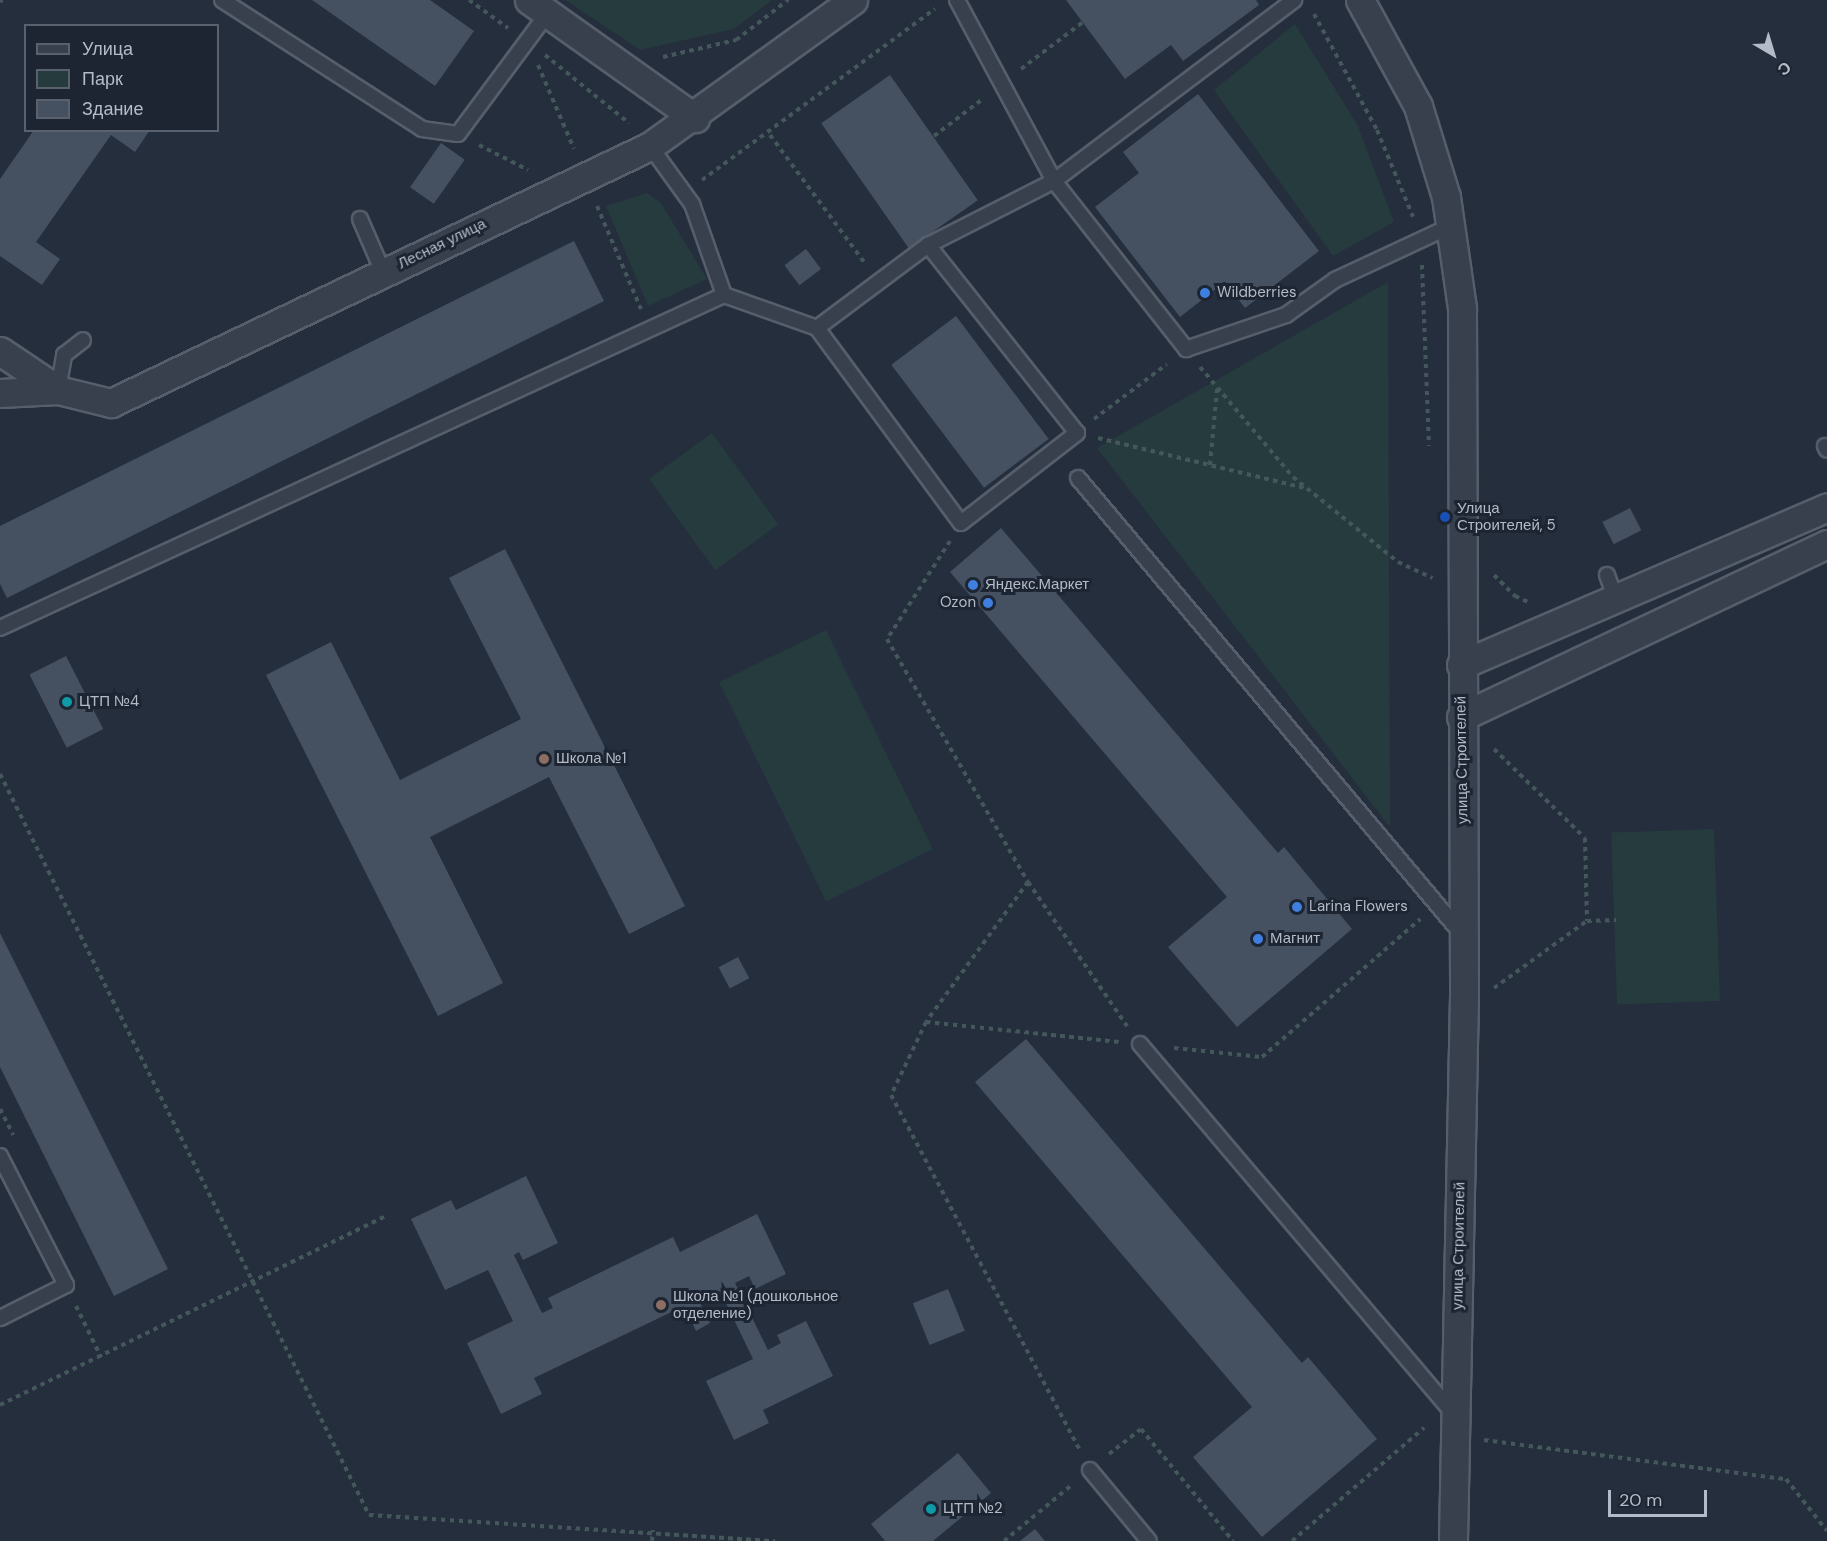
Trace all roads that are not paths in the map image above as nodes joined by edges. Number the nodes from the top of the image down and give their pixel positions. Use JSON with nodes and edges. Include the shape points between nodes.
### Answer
{"nodes":[{"id":1,"x":222,"y":0,"type":"edge"},
{"id":2,"x":854,"y":0,"type":"edge"},
{"id":3,"x":957,"y":0,"type":"edge"},
{"id":4,"x":1294,"y":0,"type":"edge"},
{"id":5,"x":1360,"y":0,"type":"edge"},
{"id":6,"x":538,"y":7,"type":"edge"},
{"id":7,"x":695,"y":118,"type":"junction"},
{"id":8,"x":650,"y":146,"type":"junction"},
{"id":9,"x":1054,"y":180,"type":"junction"},
{"id":10,"x":360,"y":219,"type":"dead end"},
{"id":11,"x":1451,"y":226,"type":"junction"},
{"id":12,"x":928,"y":245,"type":"junction"},
{"id":13,"x":383,"y":272,"type":"junction"},
{"id":14,"x":724,"y":295,"type":"junction"},
{"id":15,"x":817,"y":328,"type":"junction"},
{"id":16,"x":83,"y":340,"type":"dead end"},
{"id":17,"x":0,"y":351,"type":"edge"},
{"id":18,"x":58,"y":390,"type":"junction"},
{"id":19,"x":0,"y":393,"type":"edge"},
{"id":20,"x":1078,"y":478,"type":"dead end"},
{"id":21,"x":1827,"y":507,"type":"edge"},
{"id":22,"x":1827,"y":544,"type":"edge"},
{"id":23,"x":0,"y":628,"type":"edge"},
{"id":24,"x":1461,"y":665,"type":"junction"},
{"id":25,"x":1461,"y":717,"type":"junction"},
{"id":26,"x":1464,"y":937,"type":"junction"},
{"id":27,"x":1140,"y":1044,"type":"road end"},
{"id":28,"x":0,"y":1155,"type":"edge"},
{"id":29,"x":0,"y":1318,"type":"edge"},
{"id":30,"x":1444,"y":1419,"type":"junction"},
{"id":31,"x":1090,"y":1470,"type":"road end"},
{"id":32,"x":1149,"y":1541,"type":"edge"},
{"id":33,"x":1453,"y":1541,"type":"edge"}],
"edges":[{"from":1,"to":6,"type":"lane","via":[[422,129],[458,134],[528,42]]},
{"from":2,"to":7,"type":"street","name":"Лесная улица"},
{"from":3,"to":9,"type":"lane"},
{"from":4,"to":9,"type":"lane"},
{"from":5,"to":11,"type":"street","name":"улица Строителей","via":[[1418,106]]},
{"from":6,"to":7,"type":"street"},
{"from":7,"to":8,"type":"street","name":"Лесная улица"},
{"from":8,"to":13,"type":"street","name":"Лесная улица"},
{"from":8,"to":14,"type":"lane","via":[[684,192]]},
{"from":9,"to":11,"type":"lane","via":[[1186,349],[1286,315],[1335,280]]},
{"from":9,"to":12,"type":"lane"},
{"from":10,"to":13,"type":"lane"},
{"from":11,"to":24,"type":"street","name":"улица Строителей","via":[[1462,308]]},
{"from":12,"to":15,"type":"lane"},
{"from":12,"to":15,"type":"lane","via":[[1077,432],[961,523]]},
{"from":13,"to":18,"type":"street","name":"Лесная улица","via":[[111,403]]},
{"from":14,"to":15,"type":"lane"},
{"from":14,"to":23,"type":"lane"},
{"from":16,"to":18,"type":"lane","via":[[64,355]]},
{"from":17,"to":18,"type":"street"},
{"from":18,"to":19,"type":"street","name":"Лесная улица"},
{"from":20,"to":26,"type":"lane"},
{"from":21,"to":24,"type":"street","via":[[1611,587]]},
{"from":22,"to":25,"type":"street"},
{"from":24,"to":25,"type":"street","name":"улица Строителей"},
{"from":25,"to":26,"type":"street","name":"улица Строителей"},
{"from":26,"to":30,"type":"street","name":"улица Строителей"},
{"from":27,"to":30,"type":"lane"},
{"from":28,"to":29,"type":"lane","via":[[66,1285]]},
{"from":30,"to":33,"type":"street","name":"улица Строителей"},
{"from":31,"to":32,"type":"lane"}]}
